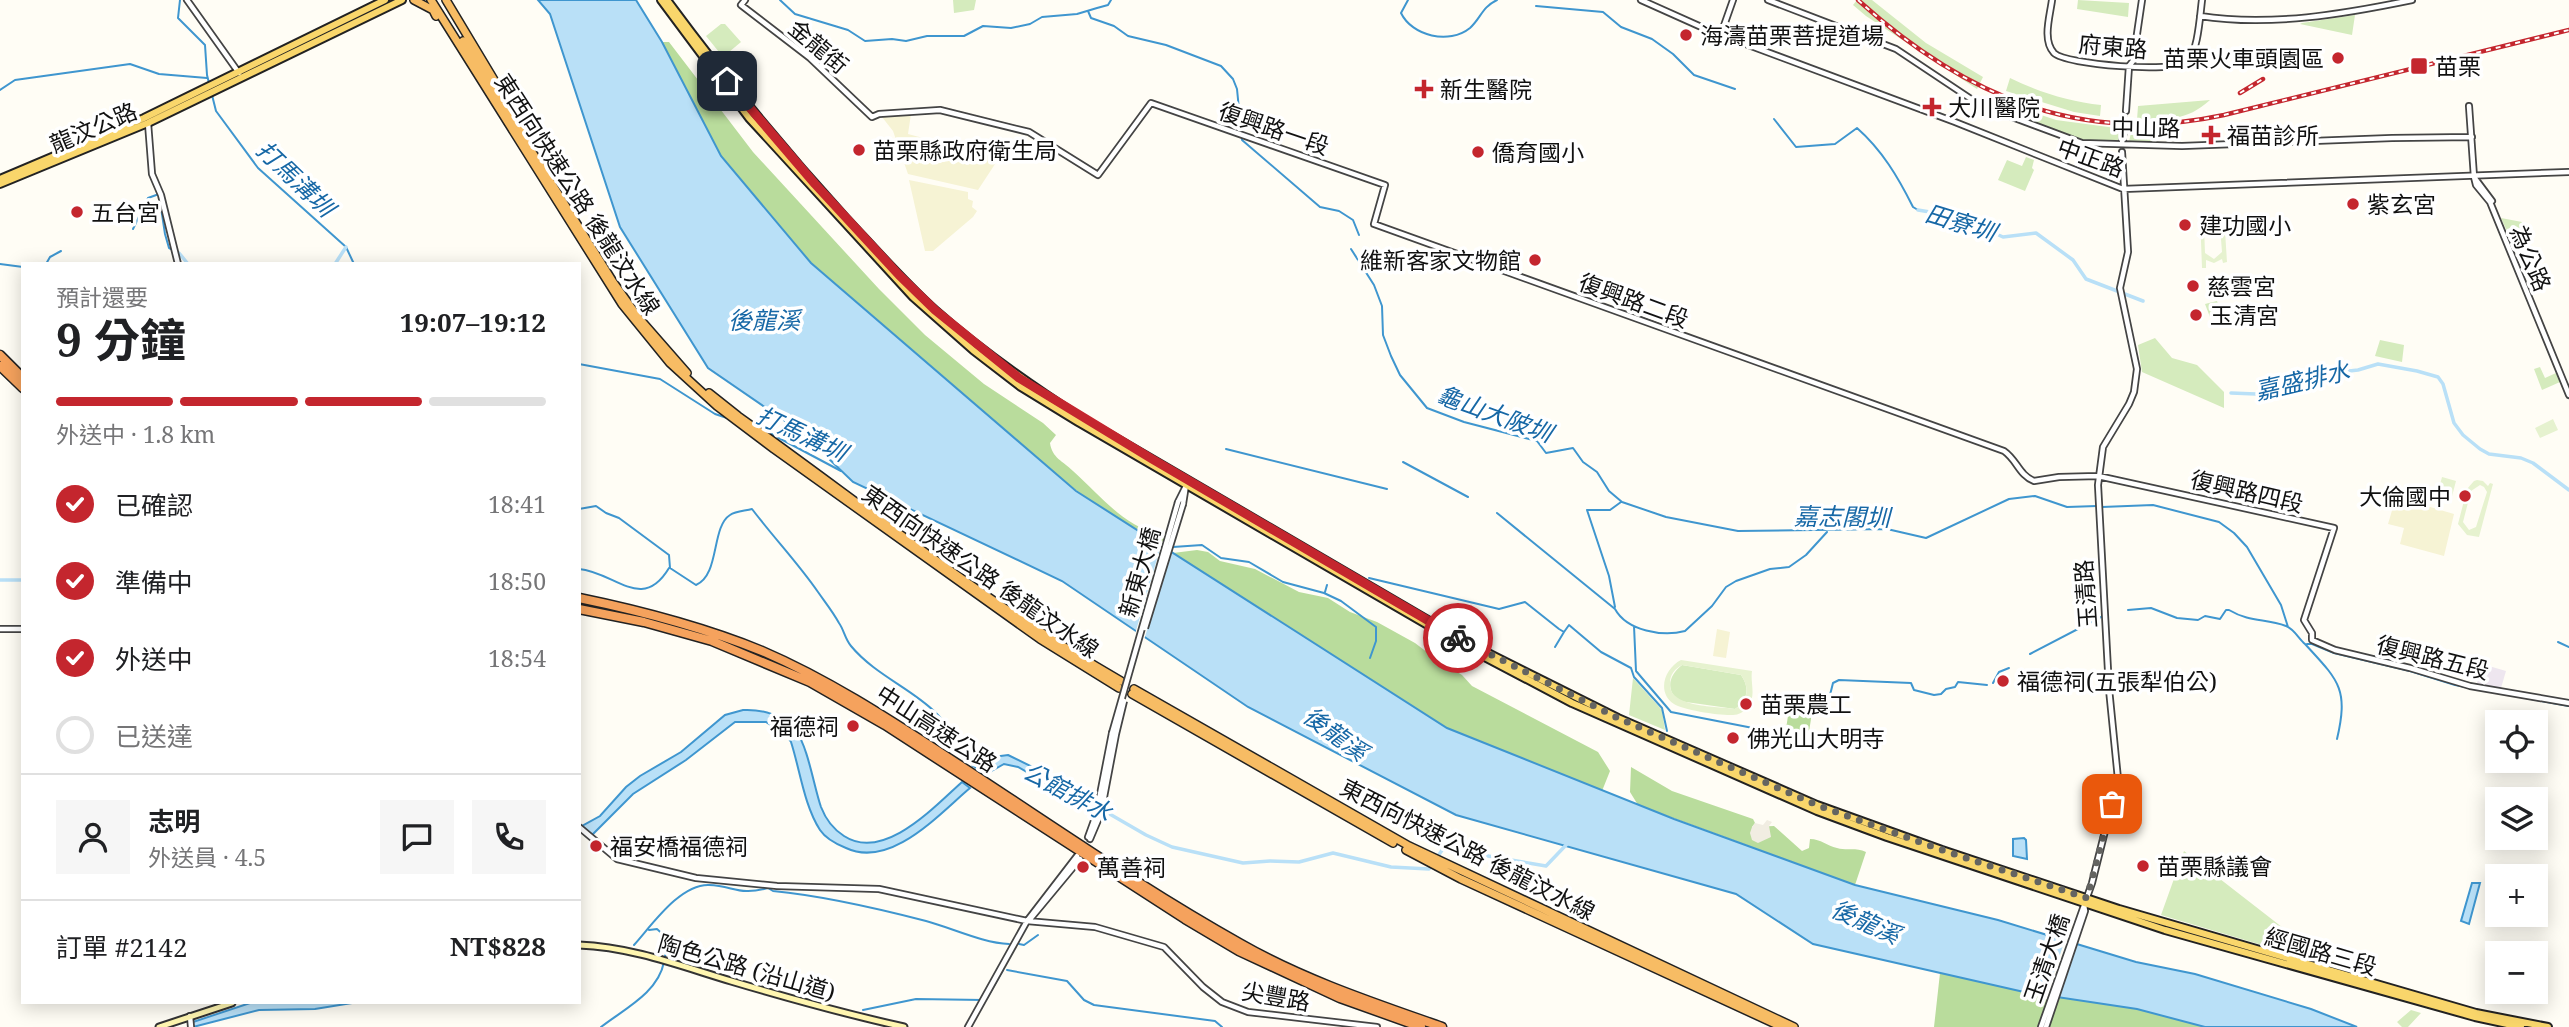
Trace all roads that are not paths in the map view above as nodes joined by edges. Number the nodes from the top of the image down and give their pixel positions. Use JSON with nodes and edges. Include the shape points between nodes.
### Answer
{"nodes":[{"id":1,"x":385,"y":0,"type":"edge"},
{"id":2,"x":402,"y":0,"type":"edge"},
{"id":3,"x":414,"y":0,"type":"edge"},
{"id":4,"x":429,"y":0,"type":"edge"},
{"id":5,"x":437,"y":0,"type":"edge"},
{"id":6,"x":446,"y":0,"type":"edge"},
{"id":7,"x":660,"y":0,"type":"edge"},
{"id":8,"x":667,"y":0,"type":"edge"},
{"id":9,"x":1641,"y":0,"type":"edge"},
{"id":10,"x":1733,"y":0,"type":"edge"},
{"id":11,"x":1768,"y":0,"type":"edge"},
{"id":12,"x":2052,"y":0,"type":"edge"},
{"id":13,"x":2142,"y":0,"type":"edge"},
{"id":14,"x":2203,"y":0,"type":"edge"},
{"id":15,"x":2412,"y":0,"type":"edge"},
{"id":16,"x":188,"y":2,"type":"edge"},
{"id":17,"x":743,"y":2,"type":"edge"},
{"id":18,"x":433,"y":10,"type":"junction"},
{"id":19,"x":2200,"y":16,"type":"junction"},
{"id":20,"x":1721,"y":34,"type":"junction"},
{"id":21,"x":2129,"y":66,"type":"junction"},
{"id":22,"x":240,"y":74,"type":"junction"},
{"id":23,"x":2469,"y":106,"type":"dead end"},
{"id":24,"x":2126,"y":111,"type":"tunnel mouth"},
{"id":25,"x":146,"y":121,"type":"junction"},
{"id":26,"x":2124,"y":130,"type":"tunnel mouth"},
{"id":27,"x":2472,"y":137,"type":"junction"},
{"id":28,"x":2122,"y":143,"type":"dead end"},
{"id":29,"x":2122,"y":152,"type":"dead end"},
{"id":30,"x":2569,"y":172,"type":"edge"},
{"id":31,"x":1098,"y":175,"type":"joint"},
{"id":32,"x":2474,"y":177,"type":"junction"},
{"id":33,"x":0,"y":182,"type":"edge"},
{"id":34,"x":2123,"y":189,"type":"junction"},
{"id":35,"x":564,"y":214,"type":"junction"},
{"id":36,"x":574,"y":220,"type":"junction"},
{"id":37,"x":1374,"y":224,"type":"joint"},
{"id":38,"x":177,"y":262,"type":"edge"},
{"id":39,"x":0,"y":355,"type":"edge"},
{"id":40,"x":0,"y":366,"type":"edge"},
{"id":41,"x":0,"y":374,"type":"edge"},
{"id":42,"x":21,"y":376,"type":"edge"},
{"id":43,"x":2566,"y":385,"type":"edge"},
{"id":44,"x":21,"y":386,"type":"edge"},
{"id":45,"x":21,"y":394,"type":"edge"},
{"id":46,"x":2569,"y":395,"type":"edge"},
{"id":47,"x":2098,"y":476,"type":"junction"},
{"id":48,"x":2059,"y":477,"type":"joint"},
{"id":49,"x":1187,"y":483,"type":"junction"},
{"id":50,"x":581,"y":598,"type":"edge"},
{"id":51,"x":581,"y":609,"type":"edge"},
{"id":52,"x":2304,"y":620,"type":"joint"},
{"id":53,"x":0,"y":629,"type":"edge"},
{"id":54,"x":21,"y":629,"type":"edge"},
{"id":55,"x":2569,"y":703,"type":"edge"},
{"id":56,"x":962,"y":771,"type":"junction"},
{"id":57,"x":980,"y":783,"type":"junction"},
{"id":58,"x":581,"y":829,"type":"edge"},
{"id":59,"x":1089,"y":838,"type":"dead end"},
{"id":60,"x":1078,"y":857,"type":"dead end"},
{"id":61,"x":2084,"y":906,"type":"junction"},
{"id":62,"x":1027,"y":920,"type":"junction"},
{"id":63,"x":581,"y":945,"type":"edge"},
{"id":64,"x":228,"y":1004,"type":"edge"},
{"id":65,"x":190,"y":1022,"type":"edge"},
{"id":66,"x":159,"y":1027,"type":"edge"},
{"id":67,"x":904,"y":1027,"type":"edge"},
{"id":68,"x":968,"y":1027,"type":"edge"},
{"id":69,"x":1377,"y":1027,"type":"edge"},
{"id":70,"x":1421,"y":1027,"type":"edge"},
{"id":71,"x":1442,"y":1027,"type":"edge"},
{"id":72,"x":1782,"y":1027,"type":"edge"},
{"id":73,"x":1794,"y":1027,"type":"edge"},
{"id":74,"x":2043,"y":1027,"type":"edge"},
{"id":75,"x":2521,"y":1027,"type":"edge"},
{"id":76,"x":2548,"y":1027,"type":"edge"}],
"edges":[{"from":1,"to":22,"type":"main road"},
{"from":2,"to":22,"type":"main road"},
{"from":3,"to":18,"type":"highway"},
{"from":4,"to":18,"type":"highway"},
{"from":4,"to":35,"type":"highway","name":"東西向快速公路 後龍汶水線"},
{"from":5,"to":36,"type":"highway","name":"東西向快速公路 後龍汶水線"},
{"from":6,"to":36,"type":"highway"},
{"from":7,"to":49,"type":"main road","via":[[749,118],[913,297],[1021,387]]},
{"from":8,"to":49,"type":"main road","via":[[750,109],[935,310],[1019,378]]},
{"from":9,"to":20,"type":"street","name":"中正路"},
{"from":10,"to":20,"type":"street"},
{"from":11,"to":27,"type":"street","name":"中山路","via":[[1896,49],[1980,105],[2082,143],[2182,146]]},
{"from":12,"to":21,"type":"street","name":"府東路","via":[[2048,37],[2055,53],[2070,60]]},
{"from":13,"to":21,"type":"street"},
{"from":14,"to":19,"type":"street"},
{"from":15,"to":19,"type":"street","via":[[2295,18]]},
{"from":16,"to":22,"type":"street"},
{"from":17,"to":31,"type":"street","name":"金龍街","via":[[872,117],[940,110],[1019,130]]},
{"from":18,"to":35,"type":"highway"},
{"from":19,"to":21,"type":"street","name":"府東路","via":[[2192,56],[2182,65]]},
{"from":20,"to":34,"type":"street","name":"中正路"},
{"from":21,"to":24,"type":"street"},
{"from":22,"to":25,"type":"main road","name":"龍汶公路"},
{"from":23,"to":27,"type":"street","name":"為公路"},
{"from":25,"to":33,"type":"main road","name":"龍汶公路"},
{"from":25,"to":38,"type":"street","via":[[152,174]]},
{"from":26,"to":28,"type":"street"},
{"from":27,"to":32,"type":"street","name":"為公路"},
{"from":29,"to":34,"type":"street"},
{"from":30,"to":32,"type":"street","name":"中正路"},
{"from":31,"to":37,"type":"street","name":"復興路一段","via":[[1151,103],[1385,185]]},
{"from":32,"to":34,"type":"street","name":"中正路"},
{"from":32,"to":43,"type":"street","name":"為公路","via":[[2490,202]]},
{"from":34,"to":47,"type":"street","name":"玉清路","via":[[2128,251],[2120,288],[2137,369],[2134,392],[2103,447]]},
{"from":35,"to":36,"type":"highway","name":"東西向快速公路 後龍汶水線","via":[[633,320],[670,363],[718,406],[995,608],[1063,655],[1120,684],[997,604],[699,385],[638,317]]},
{"from":37,"to":48,"type":"street","name":"復興路二段","via":[[2004,452],[2034,481]]},
{"from":39,"to":42,"type":"highway"},
{"from":40,"to":44,"type":"highway"},
{"from":41,"to":45,"type":"highway"},
{"from":43,"to":46,"type":"street","name":"為公路"},
{"from":47,"to":48,"type":"street","name":"復興路四段"},
{"from":47,"to":52,"type":"street","name":"復興路四段","via":[[2333,528]]},
{"from":47,"to":61,"type":"street","name":"玉清路","via":[[2118,779]]},
{"from":49,"to":59,"type":"street","name":"新東大橋","bridge":true,"via":[[1114,734]]},
{"from":49,"to":61,"type":"main road","via":[[1462,645],[1572,702],[1817,811]]},
{"from":50,"to":56,"type":"highway","name":"中山高速公路","via":[[679,622],[763,652],[862,702]]},
{"from":51,"to":56,"type":"highway","name":"中山高速公路","via":[[676,631],[760,659],[838,696]]},
{"from":52,"to":55,"type":"street","name":"復興路五段","via":[[2312,640],[2335,650],[2470,686]]},
{"from":53,"to":54,"type":"street"},
{"from":56,"to":57,"type":"highway","name":"中山高速公路"},
{"from":57,"to":70,"type":"highway","name":"中山高速公路","via":[[1239,951],[1340,999]]},
{"from":57,"to":71,"type":"highway","name":"中山高速公路","via":[[1244,946],[1343,992]]},
{"from":58,"to":62,"type":"street","name":"尖豐路","via":[[617,859],[696,878],[777,886],[879,888]]},
{"from":60,"to":62,"type":"street","via":[[1034,917]]},
{"from":61,"to":74,"type":"street","name":"玉清大橋"},
{"from":61,"to":75,"type":"main road","name":"經國路三段"},
{"from":61,"to":76,"type":"main road","name":"經國路三段","via":[[2476,1013]]},
{"from":62,"to":68,"type":"street"},
{"from":62,"to":69,"type":"street","name":"尖豐路","via":[[1095,928],[1164,947],[1222,1002],[1248,1012]]},
{"from":63,"to":67,"type":"main road","name":"陶色公路 (沿山道)","via":[[663,960]]},
{"from":64,"to":65,"type":"main road"},
{"from":65,"to":66,"type":"main road"},
{"from":72,"to":73,"type":"highway","name":"東西向快速公路 後龍汶水線","via":[[1461,879],[1133,691],[1409,846]]}]}
